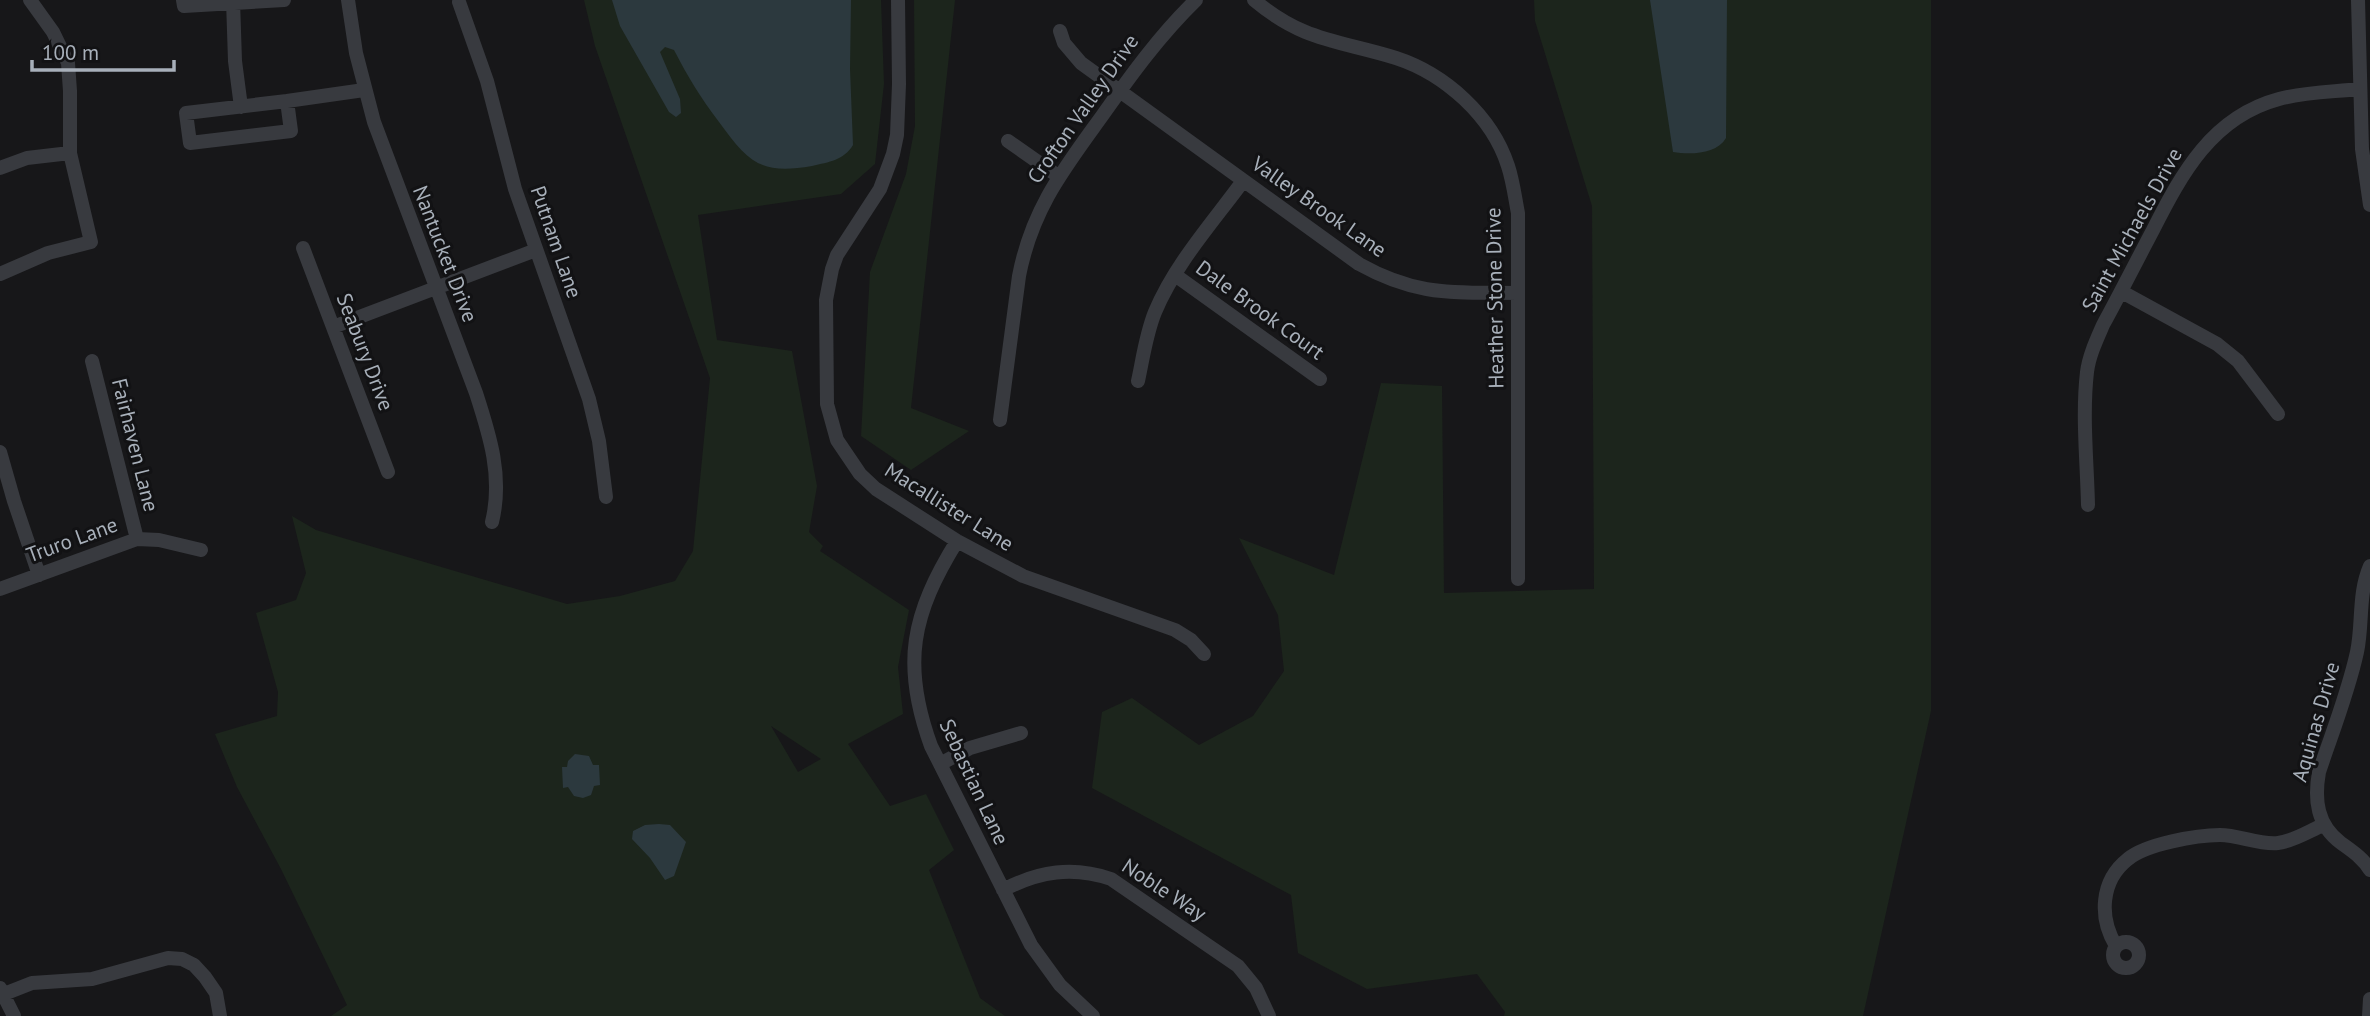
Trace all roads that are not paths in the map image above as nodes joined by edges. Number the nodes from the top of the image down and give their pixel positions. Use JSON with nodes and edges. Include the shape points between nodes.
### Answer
{"nodes":[{"id":1,"x":30,"y":0,"type":"edge"},
{"id":2,"x":183,"y":0,"type":"edge"},
{"id":3,"x":284,"y":0,"type":"edge"},
{"id":4,"x":348,"y":0,"type":"edge"},
{"id":5,"x":898,"y":0,"type":"edge"},
{"id":6,"x":1196,"y":0,"type":"edge"},
{"id":7,"x":1254,"y":0,"type":"edge"},
{"id":8,"x":2358,"y":0,"type":"edge"},
{"id":9,"x":233,"y":2,"type":"edge"},
{"id":10,"x":459,"y":2,"type":"dead end"},
{"id":11,"x":1060,"y":31,"type":"dead end"},
{"id":12,"x":2359,"y":89,"type":"junction"},
{"id":13,"x":364,"y":90,"type":"junction"},
{"id":14,"x":1119,"y":91,"type":"junction"},
{"id":15,"x":287,"y":101,"type":"junction"},
{"id":16,"x":241,"y":107,"type":"junction"},
{"id":17,"x":1008,"y":141,"type":"dead end"},
{"id":18,"x":70,"y":153,"type":"junction"},
{"id":19,"x":0,"y":168,"type":"edge"},
{"id":20,"x":1058,"y":176,"type":"junction"},
{"id":21,"x":1243,"y":181,"type":"junction"},
{"id":22,"x":2370,"y":205,"type":"edge"},
{"id":23,"x":303,"y":248,"type":"dead end"},
{"id":24,"x":536,"y":250,"type":"junction"},
{"id":25,"x":0,"y":274,"type":"edge"},
{"id":26,"x":1175,"y":275,"type":"junction"},
{"id":27,"x":435,"y":287,"type":"junction"},
{"id":28,"x":2122,"y":292,"type":"junction"},
{"id":29,"x":1518,"y":293,"type":"junction"},
{"id":30,"x":333,"y":327,"type":"junction"},
{"id":31,"x":92,"y":361,"type":"dead end"},
{"id":32,"x":1320,"y":379,"type":"dead end"},
{"id":33,"x":1138,"y":381,"type":"dead end"},
{"id":34,"x":2278,"y":414,"type":"dead end"},
{"id":35,"x":1000,"y":420,"type":"dead end"},
{"id":36,"x":0,"y":452,"type":"edge"},
{"id":37,"x":388,"y":471,"type":"dead end"},
{"id":38,"x":607,"y":497,"type":"dead end"},
{"id":39,"x":2088,"y":505,"type":"dead end"},
{"id":40,"x":492,"y":522,"type":"dead end"},
{"id":41,"x":137,"y":539,"type":"junction"},
{"id":42,"x":957,"y":541,"type":"junction"},
{"id":43,"x":201,"y":550,"type":"dead end"},
{"id":44,"x":2370,"y":566,"type":"edge"},
{"id":45,"x":39,"y":575,"type":"junction"},
{"id":46,"x":1518,"y":579,"type":"dead end"},
{"id":47,"x":0,"y":589,"type":"edge"},
{"id":48,"x":1204,"y":654,"type":"dead end"},
{"id":49,"x":1021,"y":733,"type":"dead end"},
{"id":50,"x":940,"y":764,"type":"junction"},
{"id":51,"x":2323,"y":825,"type":"junction"},
{"id":52,"x":2370,"y":870,"type":"edge"},
{"id":53,"x":1003,"y":890,"type":"junction"},
{"id":54,"x":2116,"y":946,"type":"dead end"},
{"id":55,"x":2,"y":991,"type":"edge"},
{"id":56,"x":2370,"y":999,"type":"edge"},
{"id":57,"x":14,"y":1016,"type":"edge"},
{"id":58,"x":220,"y":1016,"type":"edge"},
{"id":59,"x":1093,"y":1016,"type":"edge"},
{"id":60,"x":1269,"y":1016,"type":"edge"},
{"id":61,"x":2369,"y":1016,"type":"edge"}],
"edges":[{"from":1,"to":18,"type":"street","via":[[68,63]]},
{"from":2,"to":9,"type":"street","via":[[184,6]]},
{"from":3,"to":9,"type":"street"},
{"from":4,"to":13,"type":"street","name":"Nantucket Drive"},
{"from":5,"to":42,"type":"street","name":"Macallister Lane","via":[[897,135],[880,189],[832,269],[825,309],[827,404],[837,440],[860,474]]},
{"from":6,"to":14,"type":"street","name":"Crofton Valley Drive","via":[[1166,30]]},
{"from":7,"to":29,"type":"street","name":"Heather Stone Drive","via":[[1304,33],[1412,65],[1443,82],[1472,108],[1508,164],[1518,214]]},
{"from":8,"to":12,"type":"street"},
{"from":9,"to":16,"type":"street"},
{"from":10,"to":24,"type":"street","name":"Putnam Lane"},
{"from":11,"to":14,"type":"street","name":"Valley Brook Lane","via":[[1072,54]]},
{"from":12,"to":22,"type":"street"},
{"from":12,"to":28,"type":"street","name":"Saint Michaels Drive","via":[[2277,100],[2256,108],[2211,138],[2172,193]]},
{"from":13,"to":15,"type":"street"},
{"from":13,"to":27,"type":"street","name":"Nantucket Drive"},
{"from":14,"to":20,"type":"street","name":"Crofton Valley Drive"},
{"from":14,"to":21,"type":"street","name":"Valley Brook Lane"},
{"from":15,"to":16,"type":"street"},
{"from":15,"to":16,"type":"street","via":[[291,131],[190,143],[186,113]]},
{"from":17,"to":20,"type":"street"},
{"from":18,"to":19,"type":"street","via":[[27,158]]},
{"from":18,"to":25,"type":"street","via":[[92,242],[48,253]]},
{"from":20,"to":35,"type":"street","name":"Crofton Valley Drive","via":[[1023,254]]},
{"from":21,"to":26,"type":"street"},
{"from":21,"to":29,"type":"street","name":"Valley Brook Lane","via":[[1359,264],[1397,283],[1440,292]]},
{"from":23,"to":30,"type":"street","name":"Seabury Drive"},
{"from":24,"to":27,"type":"street"},
{"from":24,"to":38,"type":"street","name":"Putnam Lane","via":[[589,399]]},
{"from":26,"to":32,"type":"street","name":"Dale Brook Court"},
{"from":26,"to":33,"type":"street","via":[[1149,329]]},
{"from":27,"to":30,"type":"street"},
{"from":27,"to":40,"type":"street","name":"Nantucket Drive","via":[[489,436],[498,482]]},
{"from":28,"to":34,"type":"street","via":[[2217,344],[2238,361]]},
{"from":28,"to":39,"type":"street","name":"Saint Michaels Drive","via":[[2103,325],[2087,371]]},
{"from":29,"to":46,"type":"street","name":"Heather Stone Drive"},
{"from":30,"to":37,"type":"street","name":"Seabury Drive"},
{"from":31,"to":41,"type":"street","name":"Fairhaven Lane"},
{"from":36,"to":45,"type":"street"},
{"from":41,"to":43,"type":"street","name":"Truro Lane"},
{"from":41,"to":45,"type":"street","name":"Truro Lane"},
{"from":42,"to":48,"type":"street","name":"Macallister Lane","via":[[1023,576],[1175,630]]},
{"from":42,"to":50,"type":"street","name":"Sebastian Lane","via":[[929,590],[914,647],[919,709]]},
{"from":44,"to":51,"type":"street","name":"Aquinas Drive","via":[[2363,588],[2358,650],[2319,772],[2316,803]]},
{"from":45,"to":47,"type":"street","name":"Truro Lane"},
{"from":49,"to":50,"type":"street","via":[[970,748]]},
{"from":50,"to":53,"type":"street","name":"Sebastian Lane"},
{"from":51,"to":52,"type":"street"},
{"from":51,"to":54,"type":"street","via":[[2278,843],[2208,835],[2136,854],[2116,872],[2104,903],[2105,925]]},
{"from":53,"to":59,"type":"street","name":"Sebastian Lane","via":[[1047,969]]},
{"from":53,"to":60,"type":"street","name":"Noble Way","via":[[1031,876],[1058,871],[1111,879],[1238,966],[1256,988]]},
{"from":55,"to":57,"type":"street"},
{"from":55,"to":58,"type":"street","via":[[32,983],[92,979],[168,958],[182,959],[194,965],[216,993]]},
{"from":56,"to":61,"type":"street"}]}
